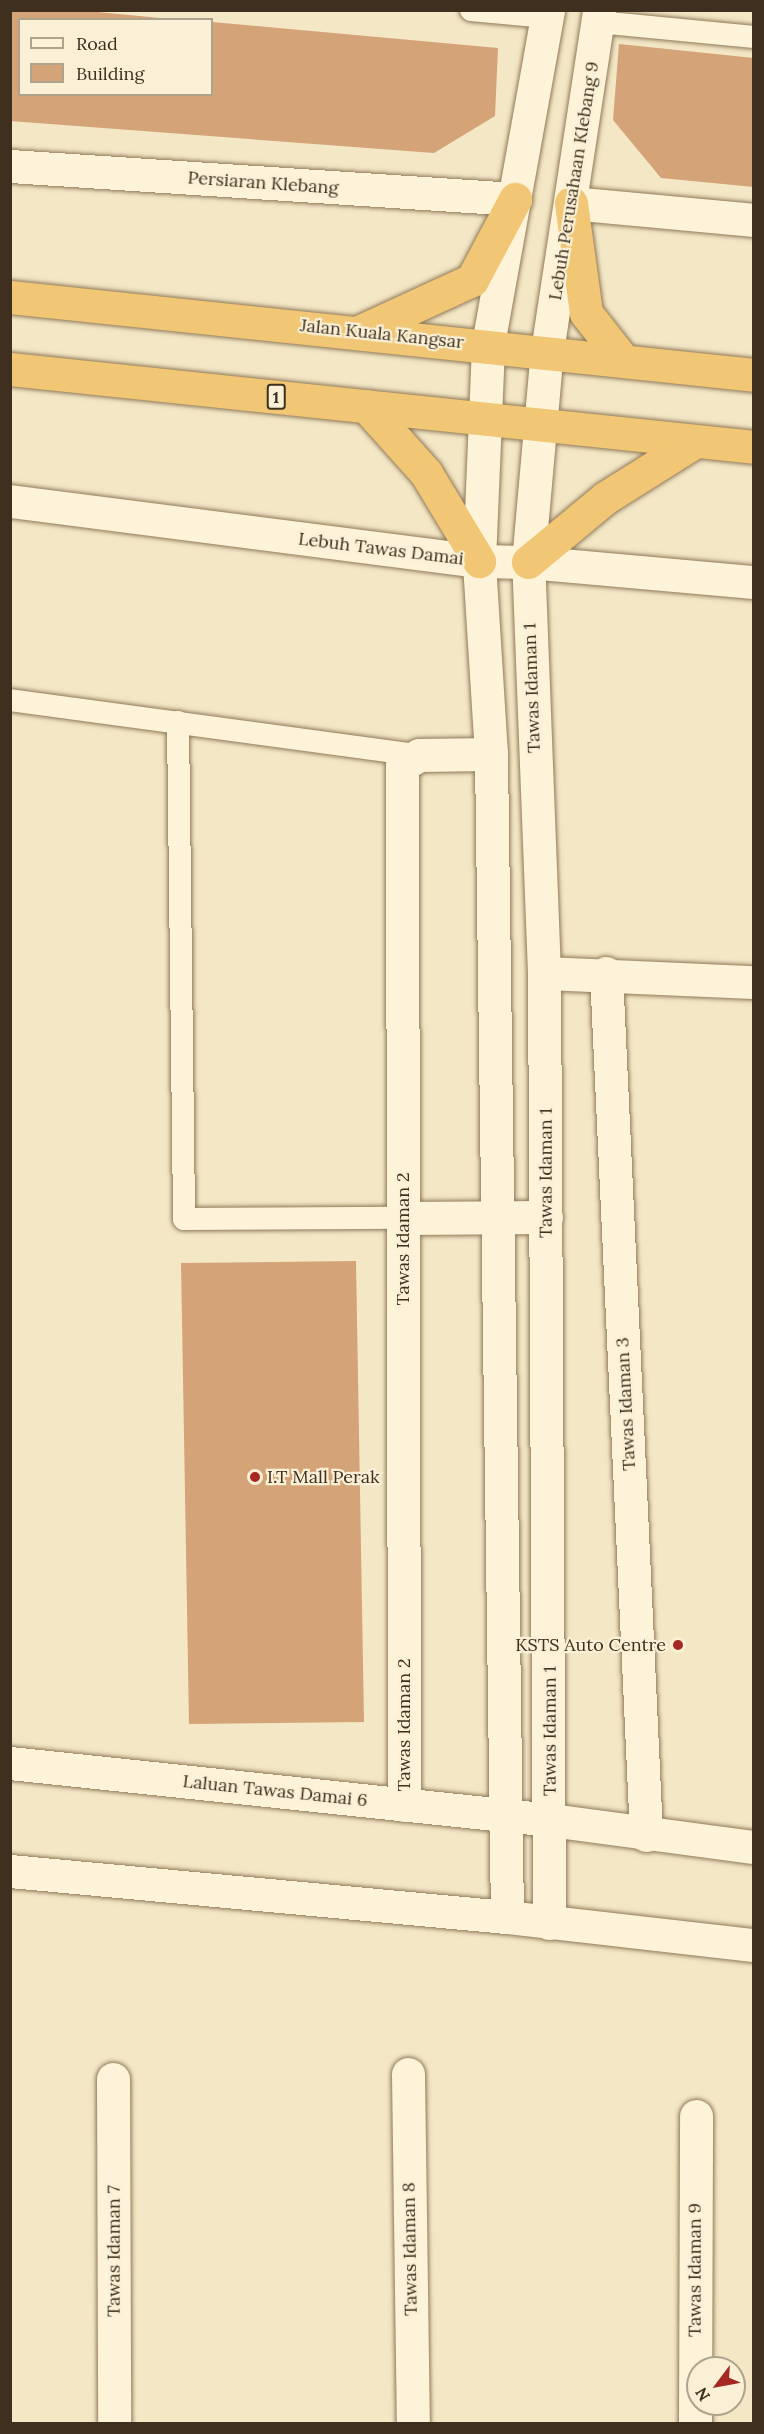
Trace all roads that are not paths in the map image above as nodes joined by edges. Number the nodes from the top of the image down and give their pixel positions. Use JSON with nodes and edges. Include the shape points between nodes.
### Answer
{"nodes":[{"id":1,"x":471,"y":10,"type":"edge"},
{"id":2,"x":547,"y":14,"type":"edge"},
{"id":3,"x":598,"y":16,"type":"edge"},
{"id":4,"x":753,"y":38,"type":"edge"},
{"id":5,"x":10,"y":166,"type":"edge"},
{"id":6,"x":515,"y":199,"type":"junction"},
{"id":7,"x":571,"y":203,"type":"junction"},
{"id":8,"x":753,"y":220,"type":"edge"},
{"id":9,"x":10,"y":297,"type":"edge"},
{"id":10,"x":359,"y":332,"type":"junction"},
{"id":11,"x":488,"y":344,"type":"junction"},
{"id":12,"x":547,"y":351,"type":"junction"},
{"id":13,"x":623,"y":360,"type":"junction"},
{"id":14,"x":10,"y":369,"type":"edge"},
{"id":15,"x":753,"y":375,"type":"edge"},
{"id":16,"x":366,"y":406,"type":"junction"},
{"id":17,"x":482,"y":418,"type":"junction"},
{"id":18,"x":543,"y":424,"type":"junction"},
{"id":19,"x":696,"y":441,"type":"junction"},
{"id":20,"x":753,"y":447,"type":"edge"},
{"id":21,"x":10,"y":501,"type":"edge"},
{"id":22,"x":479,"y":561,"type":"junction"},
{"id":23,"x":528,"y":562,"type":"junction"},
{"id":24,"x":753,"y":582,"type":"edge"},
{"id":25,"x":10,"y":700,"type":"edge"},
{"id":26,"x":178,"y":722,"type":"junction"},
{"id":27,"x":491,"y":754,"type":"junction"},
{"id":28,"x":419,"y":755,"type":"junction"},
{"id":29,"x":544,"y":973,"type":"junction"},
{"id":30,"x":606,"y":973,"type":"junction"},
{"id":31,"x":753,"y":981,"type":"edge"},
{"id":32,"x":498,"y":1216,"type":"junction"},
{"id":33,"x":546,"y":1217,"type":"junction"},
{"id":34,"x":403,"y":1218,"type":"junction"},
{"id":35,"x":10,"y":1763,"type":"edge"},
{"id":36,"x":405,"y":1805,"type":"junction"},
{"id":37,"x":507,"y":1816,"type":"junction"},
{"id":38,"x":551,"y":1820,"type":"junction"},
{"id":39,"x":646,"y":1835,"type":"junction"},
{"id":40,"x":753,"y":1846,"type":"edge"},
{"id":41,"x":10,"y":1871,"type":"edge"},
{"id":42,"x":507,"y":1917,"type":"junction"},
{"id":43,"x":549,"y":1923,"type":"junction"},
{"id":44,"x":753,"y":1945,"type":"edge"},
{"id":45,"x":408,"y":2074,"type":"dead end"},
{"id":46,"x":113,"y":2079,"type":"dead end"},
{"id":47,"x":696,"y":2116,"type":"dead end"},
{"id":48,"x":114,"y":2424,"type":"edge"},
{"id":49,"x":413,"y":2424,"type":"edge"},
{"id":50,"x":695,"y":2424,"type":"edge"}],
"edges":[{"from":1,"to":2,"type":"lane"},
{"from":2,"to":6,"type":"street"},
{"from":3,"to":4,"type":"lane"},
{"from":3,"to":7,"type":"street","name":"Lebuh Perusahaan Klebang 9"},
{"from":5,"to":6,"type":"street","name":"Persiaran Klebang"},
{"from":6,"to":10,"type":"highway","via":[[472,280]]},
{"from":6,"to":11,"type":"street"},
{"from":7,"to":8,"type":"street"},
{"from":7,"to":12,"type":"street","name":"Lebuh Perusahaan Klebang 9"},
{"from":7,"to":13,"type":"highway","via":[[586,313]]},
{"from":9,"to":10,"type":"highway","name":"Jalan Kuala Kangsar"},
{"from":10,"to":11,"type":"highway","name":"Jalan Kuala Kangsar"},
{"from":11,"to":12,"type":"highway","name":"Jalan Kuala Kangsar"},
{"from":11,"to":17,"type":"street"},
{"from":12,"to":13,"type":"highway","name":"Jalan Kuala Kangsar"},
{"from":12,"to":18,"type":"street","name":"Lebuh Perusahaan Klebang 9"},
{"from":13,"to":15,"type":"highway","name":"Jalan Kuala Kangsar"},
{"from":14,"to":16,"type":"highway","number":"1"},
{"from":16,"to":17,"type":"highway","number":"1"},
{"from":16,"to":22,"type":"highway","via":[[426,473]]},
{"from":17,"to":18,"type":"highway","number":"1"},
{"from":17,"to":22,"type":"street"},
{"from":18,"to":19,"type":"highway","number":"1"},
{"from":18,"to":23,"type":"street","name":"Tawas Idaman 1"},
{"from":19,"to":20,"type":"highway","number":"1"},
{"from":19,"to":23,"type":"highway","via":[[606,498]]},
{"from":21,"to":22,"type":"street","name":"Lebuh Tawas Damai"},
{"from":22,"to":23,"type":"street","name":"Lebuh Tawas Damai"},
{"from":22,"to":27,"type":"street"},
{"from":23,"to":24,"type":"street","name":"Lebuh Tawas Damai"},
{"from":23,"to":29,"type":"street","name":"Tawas Idaman 1"},
{"from":25,"to":26,"type":"lane"},
{"from":26,"to":28,"type":"lane"},
{"from":26,"to":34,"type":"lane","via":[[184,1219]]},
{"from":27,"to":28,"type":"street"},
{"from":27,"to":32,"type":"street"},
{"from":28,"to":34,"type":"street","name":"Tawas Idaman 2","via":[[402,765]]},
{"from":29,"to":30,"type":"street"},
{"from":29,"to":33,"type":"street","name":"Tawas Idaman 1"},
{"from":30,"to":31,"type":"street"},
{"from":30,"to":39,"type":"street","name":"Tawas Idaman 3"},
{"from":32,"to":33,"type":"street"},
{"from":32,"to":34,"type":"street"},
{"from":32,"to":37,"type":"street"},
{"from":33,"to":38,"type":"street","name":"Tawas Idaman 1"},
{"from":34,"to":36,"type":"street","name":"Tawas Idaman 2"},
{"from":35,"to":36,"type":"street","name":"Laluan Tawas Damai 6"},
{"from":36,"to":37,"type":"street","name":"Laluan Tawas Damai 6"},
{"from":37,"to":38,"type":"street","name":"Laluan Tawas Damai 6"},
{"from":37,"to":42,"type":"street"},
{"from":38,"to":39,"type":"street","name":"Laluan Tawas Damai 6"},
{"from":38,"to":43,"type":"street","name":"Tawas Idaman 1"},
{"from":39,"to":40,"type":"street","name":"Laluan Tawas Damai 6"},
{"from":41,"to":42,"type":"street"},
{"from":42,"to":43,"type":"street"},
{"from":43,"to":44,"type":"street"},
{"from":45,"to":49,"type":"street","name":"Tawas Idaman 8"},
{"from":46,"to":48,"type":"street","name":"Tawas Idaman 7"},
{"from":47,"to":50,"type":"street","name":"Tawas Idaman 9"}]}
